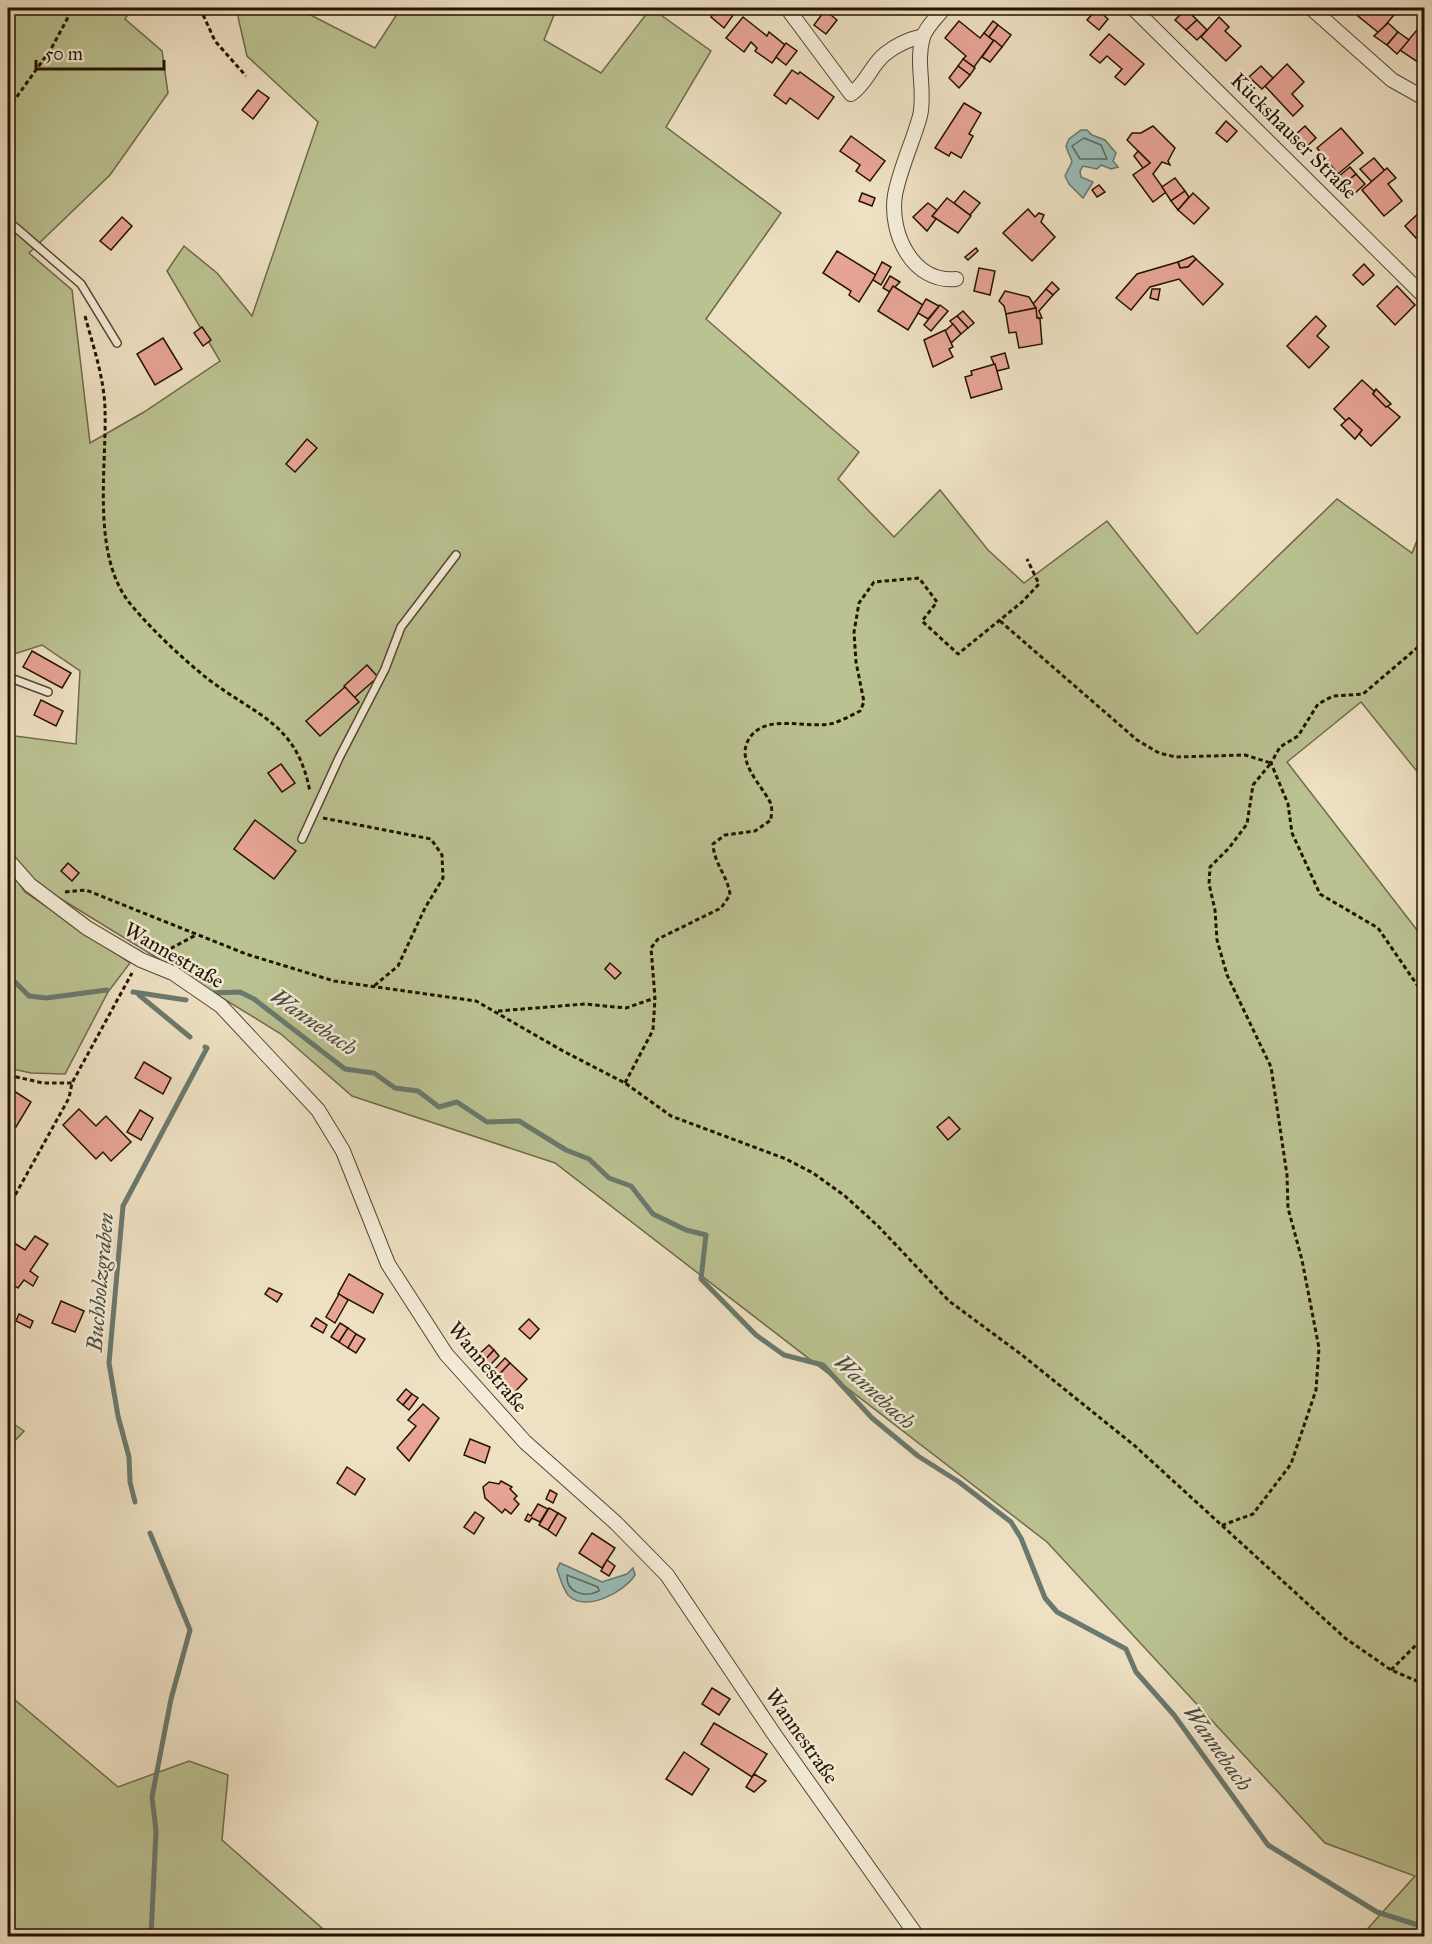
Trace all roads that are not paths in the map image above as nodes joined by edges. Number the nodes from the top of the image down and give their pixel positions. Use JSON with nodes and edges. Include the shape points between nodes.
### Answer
{"nodes":[{"id":1,"x":787,"y":8,"type":"edge"},
{"id":2,"x":944,"y":8,"type":"edge"},
{"id":3,"x":1133,"y":8,"type":"edge"},
{"id":4,"x":1311,"y":8,"type":"edge"},
{"id":5,"x":923,"y":36,"type":"junction"},
{"id":6,"x":1425,"y":98,"type":"edge"},
{"id":7,"x":8,"y":220,"type":"edge"},
{"id":8,"x":956,"y":279,"type":"dead end"},
{"id":9,"x":1425,"y":296,"type":"edge"},
{"id":10,"x":117,"y":343,"type":"dead end"},
{"id":11,"x":456,"y":555,"type":"dead end"},
{"id":12,"x":8,"y":677,"type":"edge"},
{"id":13,"x":48,"y":692,"type":"dead end"},
{"id":14,"x":302,"y":839,"type":"dead end"},
{"id":15,"x":8,"y":860,"type":"edge"},
{"id":16,"x":917,"y":1936,"type":"edge"}],
"edges":[{"from":1,"to":5,"type":"street","via":[[851,94],[861,87],[884,54]]},
{"from":2,"to":5,"type":"street"},
{"from":3,"to":9,"type":"street","name":"Kückshauser Straße"},
{"from":4,"to":6,"type":"street","via":[[1392,80]]},
{"from":5,"to":8,"type":"street","via":[[921,112],[895,196],[896,224],[913,262],[934,277]]},
{"from":7,"to":10,"type":"lane","via":[[81,284]]},
{"from":11,"to":14,"type":"lane","via":[[401,627],[385,669]]},
{"from":12,"to":13,"type":"lane"},
{"from":15,"to":16,"type":"street","name":"Wannestraße","via":[[49,900],[87,928],[173,974],[221,1006],[318,1110],[343,1151],[388,1264],[446,1354],[525,1442],[642,1547],[667,1575]]}]}
